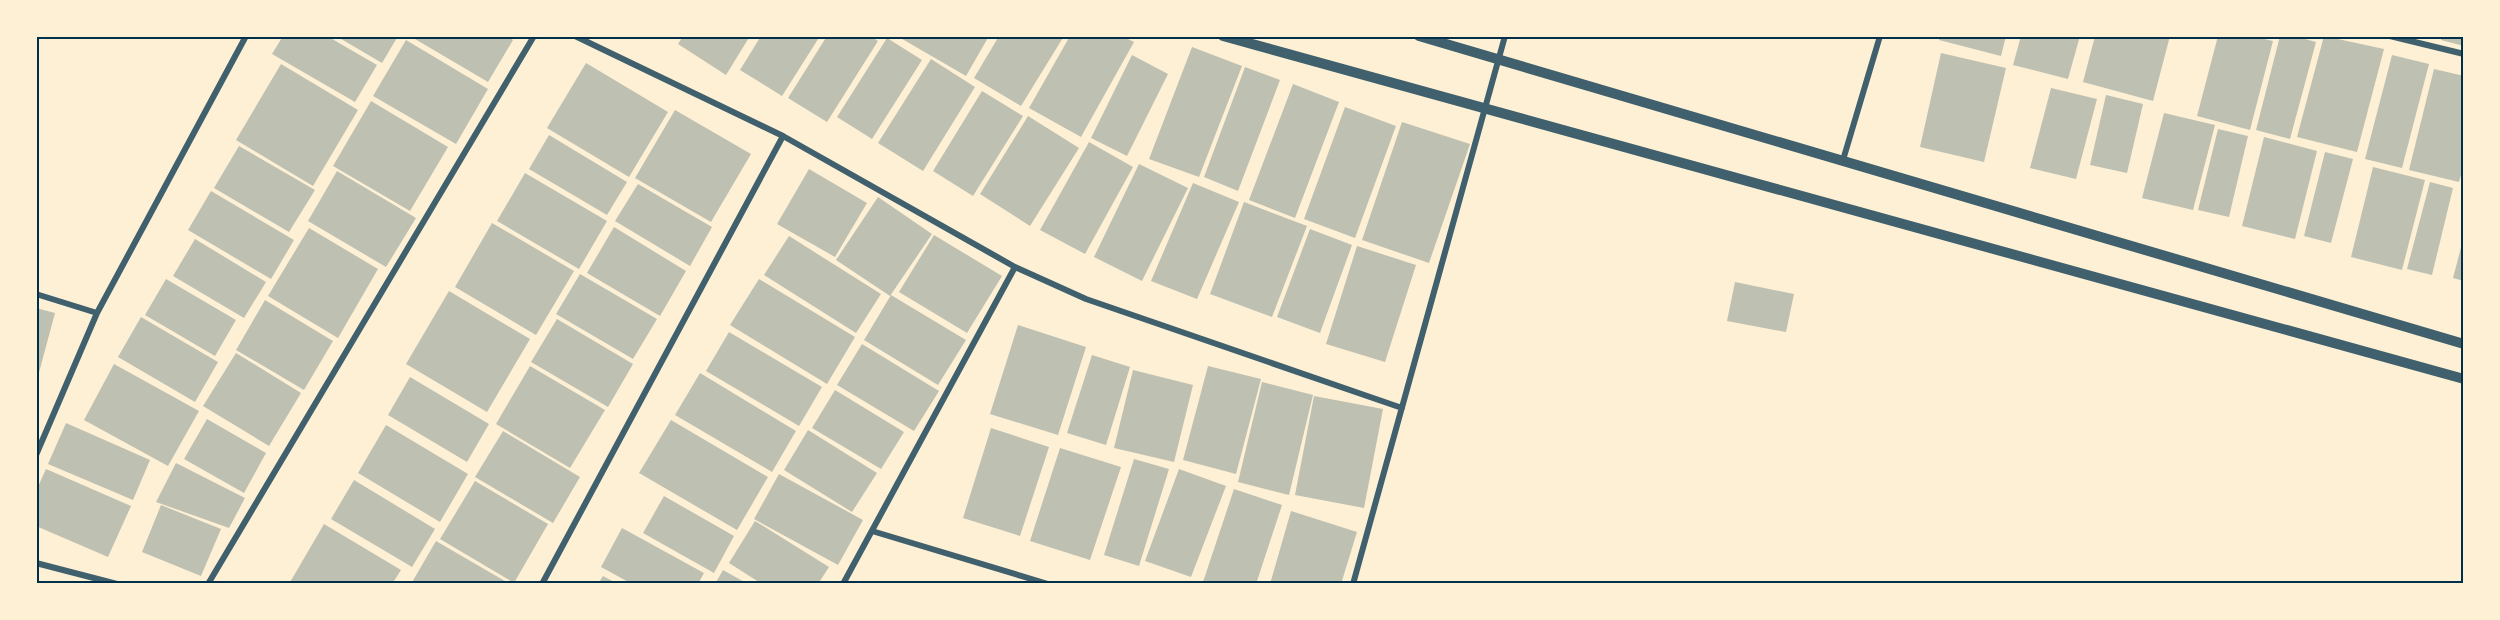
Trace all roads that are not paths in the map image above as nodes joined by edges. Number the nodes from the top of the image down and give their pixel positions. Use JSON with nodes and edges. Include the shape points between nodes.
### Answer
{"nodes":[{"id":1,"x":246,"y":36,"type":"edge"},
{"id":2,"x":534,"y":36,"type":"edge"},
{"id":3,"x":575,"y":36,"type":"edge"},
{"id":4,"x":1223,"y":36,"type":"edge"},
{"id":5,"x":1419,"y":36,"type":"edge"},
{"id":6,"x":1505,"y":36,"type":"edge"},
{"id":7,"x":1880,"y":36,"type":"edge"},
{"id":8,"x":2390,"y":36,"type":"edge"},
{"id":9,"x":2464,"y":54,"type":"edge"},
{"id":10,"x":1498,"y":59,"type":"junction"},
{"id":11,"x":1484,"y":109,"type":"junction"},
{"id":12,"x":783,"y":136,"type":"junction"},
{"id":13,"x":1844,"y":160,"type":"junction"},
{"id":14,"x":1015,"y":267,"type":"junction"},
{"id":15,"x":36,"y":294,"type":"edge"},
{"id":16,"x":97,"y":313,"type":"junction"},
{"id":17,"x":2464,"y":344,"type":"edge"},
{"id":18,"x":2464,"y":379,"type":"edge"},
{"id":19,"x":1402,"y":408,"type":"junction"},
{"id":20,"x":36,"y":455,"type":"edge"},
{"id":21,"x":872,"y":531,"type":"junction"},
{"id":22,"x":36,"y":563,"type":"edge"},
{"id":23,"x":117,"y":584,"type":"edge"},
{"id":24,"x":208,"y":584,"type":"edge"},
{"id":25,"x":542,"y":584,"type":"edge"},
{"id":26,"x":843,"y":584,"type":"edge"},
{"id":27,"x":1048,"y":584,"type":"edge"},
{"id":28,"x":1353,"y":584,"type":"edge"}],
"edges":[{"from":1,"to":16,"type":"street"},
{"from":2,"to":24,"type":"street"},
{"from":3,"to":12,"type":"street"},
{"from":4,"to":11,"type":"street"},
{"from":5,"to":10,"type":"street"},
{"from":6,"to":10,"type":"street"},
{"from":7,"to":13,"type":"street"},
{"from":8,"to":9,"type":"street"},
{"from":10,"to":11,"type":"street"},
{"from":10,"to":13,"type":"street"},
{"from":11,"to":18,"type":"street"},
{"from":11,"to":19,"type":"street"},
{"from":12,"to":14,"type":"street"},
{"from":12,"to":25,"type":"street"},
{"from":13,"to":17,"type":"street"},
{"from":14,"to":19,"type":"street","via":[[1086,298]]},
{"from":14,"to":21,"type":"street"},
{"from":15,"to":16,"type":"street"},
{"from":16,"to":20,"type":"street"},
{"from":19,"to":28,"type":"street"},
{"from":21,"to":26,"type":"street"},
{"from":21,"to":27,"type":"street"},
{"from":22,"to":23,"type":"street"}]}
